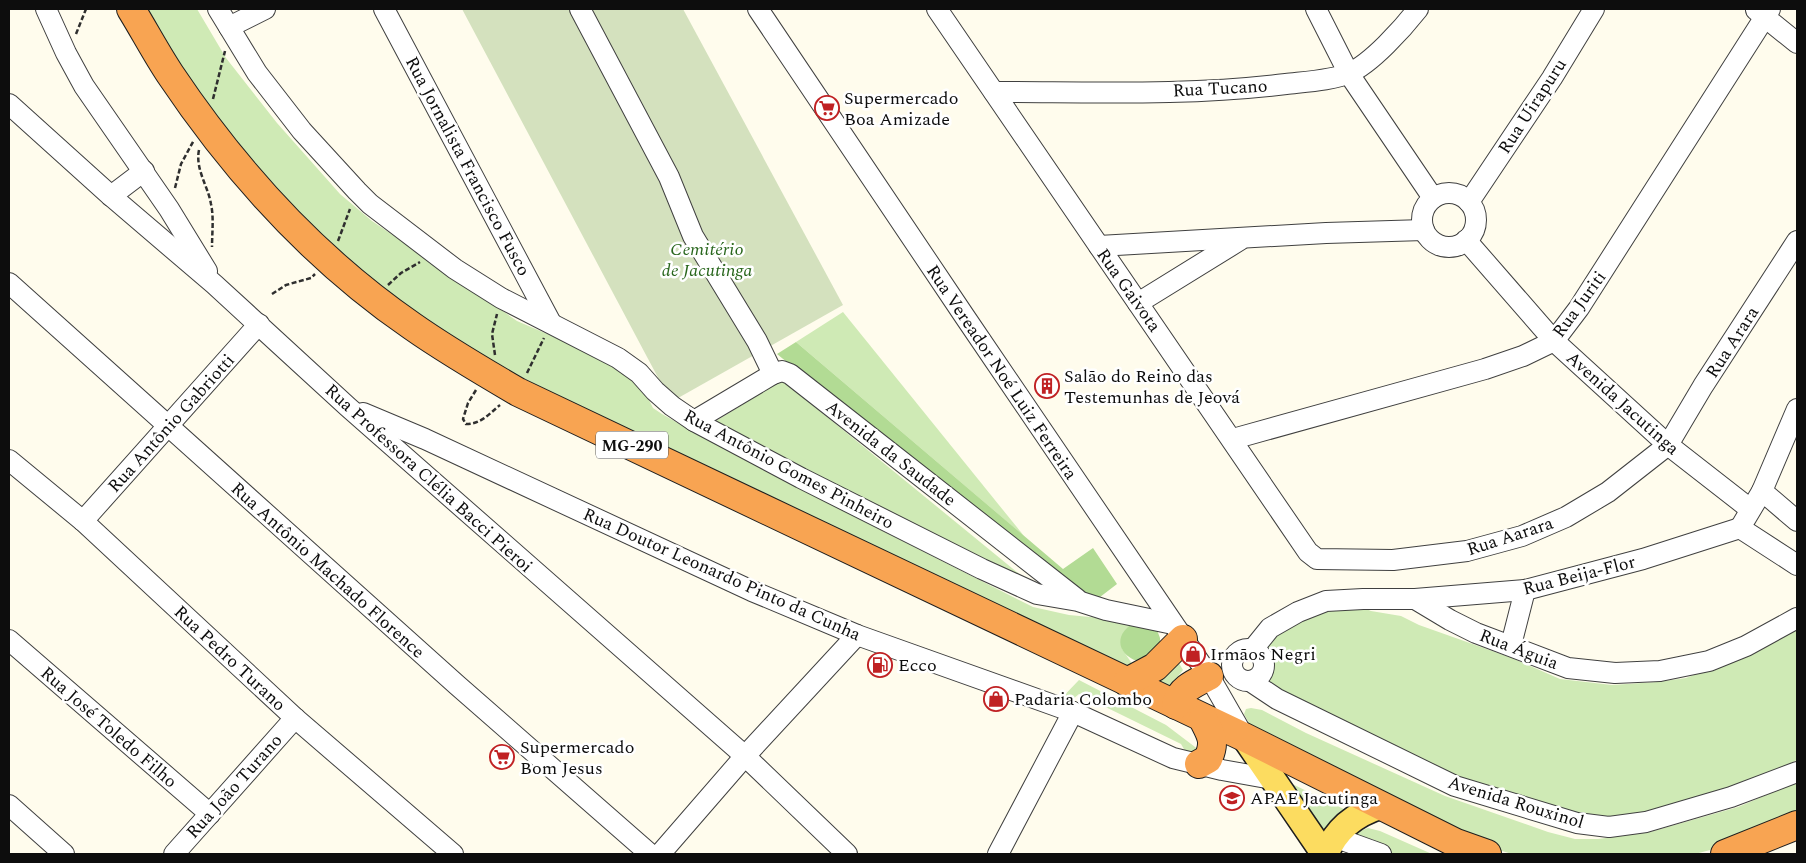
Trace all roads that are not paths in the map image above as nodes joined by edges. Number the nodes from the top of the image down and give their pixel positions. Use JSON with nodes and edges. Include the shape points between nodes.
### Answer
{"nodes":[{"id":1,"x":46,"y":9,"type":"edge"},
{"id":2,"x":131,"y":9,"type":"edge"},
{"id":3,"x":218,"y":9,"type":"edge"},
{"id":4,"x":264,"y":9,"type":"edge"},
{"id":5,"x":384,"y":9,"type":"edge"},
{"id":6,"x":580,"y":9,"type":"edge"},
{"id":7,"x":758,"y":9,"type":"edge"},
{"id":8,"x":937,"y":9,"type":"edge"},
{"id":9,"x":1316,"y":9,"type":"edge"},
{"id":10,"x":1418,"y":9,"type":"edge"},
{"id":11,"x":1594,"y":9,"type":"edge"},
{"id":12,"x":1763,"y":12,"type":"edge"},
{"id":13,"x":229,"y":28,"type":"junction"},
{"id":14,"x":1797,"y":43,"type":"edge"},
{"id":15,"x":1349,"y":74,"type":"junction"},
{"id":16,"x":994,"y":92,"type":"junction"},
{"id":17,"x":9,"y":104,"type":"edge"},
{"id":18,"x":144,"y":171,"type":"junction"},
{"id":19,"x":111,"y":196,"type":"junction"},
{"id":20,"x":1433,"y":198,"type":"junction"},
{"id":21,"x":1469,"y":202,"type":"junction"},
{"id":22,"x":1424,"y":230,"type":"junction"},
{"id":23,"x":1241,"y":239,"type":"junction"},
{"id":24,"x":1466,"y":240,"type":"junction"},
{"id":25,"x":1797,"y":241,"type":"edge"},
{"id":26,"x":1099,"y":246,"type":"junction"},
{"id":27,"x":9,"y":283,"type":"edge"},
{"id":28,"x":214,"y":284,"type":"junction"},
{"id":29,"x":1138,"y":303,"type":"junction"},
{"id":30,"x":552,"y":323,"type":"junction"},
{"id":31,"x":259,"y":324,"type":"junction"},
{"id":32,"x":1554,"y":341,"type":"junction"},
{"id":33,"x":773,"y":374,"type":"junction"},
{"id":34,"x":348,"y":407,"type":"junction"},
{"id":35,"x":1797,"y":409,"type":"edge"},
{"id":36,"x":694,"y":421,"type":"junction"},
{"id":37,"x":168,"y":425,"type":"junction"},
{"id":38,"x":1233,"y":439,"type":"junction"},
{"id":39,"x":1668,"y":445,"type":"junction"},
{"id":40,"x":9,"y":460,"type":"edge"},
{"id":41,"x":1762,"y":491,"type":"junction"},
{"id":42,"x":1750,"y":510,"type":"junction"},
{"id":43,"x":83,"y":521,"type":"junction"},
{"id":44,"x":1797,"y":521,"type":"edge"},
{"id":45,"x":1740,"y":528,"type":"junction"},
{"id":46,"x":1329,"y":561,"type":"joint"},
{"id":47,"x":1797,"y":565,"type":"edge"},
{"id":48,"x":1525,"y":590,"type":"junction"},
{"id":49,"x":1415,"y":599,"type":"junction"},
{"id":50,"x":1078,"y":601,"type":"junction"},
{"id":51,"x":1797,"y":618,"type":"edge"},
{"id":52,"x":1178,"y":631,"type":"junction"},
{"id":53,"x":857,"y":635,"type":"junction"},
{"id":54,"x":9,"y":640,"type":"edge"},
{"id":55,"x":1511,"y":646,"type":"junction"},
{"id":56,"x":1253,"y":649,"type":"junction"},
{"id":57,"x":1233,"y":675,"type":"junction"},
{"id":58,"x":1127,"y":682,"type":"junction"},
{"id":59,"x":1176,"y":705,"type":"junction"},
{"id":60,"x":1230,"y":710,"type":"junction"},
{"id":61,"x":1073,"y":712,"type":"junction"},
{"id":62,"x":295,"y":718,"type":"junction"},
{"id":63,"x":1203,"y":718,"type":"junction"},
{"id":64,"x":1244,"y":737,"type":"junction"},
{"id":65,"x":745,"y":756,"type":"junction"},
{"id":66,"x":1198,"y":764,"type":"junction"},
{"id":67,"x":1797,"y":772,"type":"edge"},
{"id":68,"x":1272,"y":779,"type":"junction"},
{"id":69,"x":9,"y":805,"type":"edge"},
{"id":70,"x":1381,"y":806,"type":"junction"},
{"id":71,"x":210,"y":814,"type":"junction"},
{"id":72,"x":1797,"y":825,"type":"edge"},
{"id":73,"x":1328,"y":849,"type":"edge"},
{"id":74,"x":64,"y":854,"type":"edge"},
{"id":75,"x":174,"y":854,"type":"edge"},
{"id":76,"x":453,"y":854,"type":"edge"},
{"id":77,"x":650,"y":854,"type":"edge"},
{"id":78,"x":660,"y":854,"type":"edge"},
{"id":79,"x":846,"y":854,"type":"edge"},
{"id":80,"x":998,"y":854,"type":"edge"},
{"id":81,"x":1382,"y":854,"type":"edge"},
{"id":82,"x":1487,"y":854,"type":"edge"},
{"id":83,"x":1725,"y":854,"type":"edge"}],
"edges":[{"from":1,"to":18,"type":"street","via":[[84,86]]},
{"from":2,"to":58,"type":"highway","number":"MG-290","via":[[169,73],[241,170],[329,260],[412,326],[518,392]]},
{"from":3,"to":13,"type":"street","name":"Rua Antônio Gomes Pinheiro"},
{"from":4,"to":13,"type":"street"},
{"from":5,"to":30,"type":"street","name":"Rua Jornalista Francisco Fusco"},
{"from":6,"to":33,"type":"street","via":[[662,161],[694,236]]},
{"from":7,"to":52,"type":"street","name":"Rua Vereador Noé Luiz Ferreira"},
{"from":8,"to":16,"type":"street","name":"Rua Gaivota"},
{"from":9,"to":15,"type":"street"},
{"from":10,"to":15,"type":"street","name":"Rua Tucano","via":[[1393,37]]},
{"from":11,"to":21,"type":"street","name":"Rua Uirapuru"},
{"from":12,"to":14,"type":"street"},
{"from":12,"to":32,"type":"street","name":"Rua Juriti","via":[[1579,308]]},
{"from":13,"to":30,"type":"street","name":"Rua Antônio Gomes Pinheiro","via":[[257,73],[302,131],[370,204],[455,270],[501,298]]},
{"from":15,"to":16,"type":"street","name":"Rua Tucano","via":[[1243,88]]},
{"from":15,"to":20,"type":"street"},
{"from":16,"to":26,"type":"street","name":"Rua Gaivota"},
{"from":17,"to":19,"type":"street","name":"Rua Professora Clélia Bacci Pieroi"},
{"from":18,"to":19,"type":"street"},
{"from":18,"to":28,"type":"street"},
{"from":19,"to":28,"type":"street","name":"Rua Professora Clélia Bacci Pieroi"},
{"from":20,"to":21,"type":"street","via":[[1448,193]]},
{"from":20,"to":22,"type":"street","via":[[1423,212]]},
{"from":21,"to":24,"type":"street","via":[[1475,226]]},
{"from":22,"to":23,"type":"street"},
{"from":22,"to":24,"type":"street","via":[[1435,243],[1443,246]]},
{"from":23,"to":26,"type":"street"},
{"from":23,"to":29,"type":"street"},
{"from":24,"to":32,"type":"street","name":"Avenida Jacutinga"},
{"from":25,"to":39,"type":"street","name":"Rua Arara"},
{"from":26,"to":29,"type":"street","name":"Rua Gaivota"},
{"from":27,"to":37,"type":"street","name":"Rua Antônio Machado Florence"},
{"from":28,"to":31,"type":"street","name":"Rua Professora Clélia Bacci Pieroi"},
{"from":29,"to":38,"type":"street","name":"Rua Gaivota"},
{"from":30,"to":36,"type":"street","name":"Rua Antônio Gomes Pinheiro","via":[[618,358]]},
{"from":31,"to":34,"type":"street","name":"Rua Professora Clélia Bacci Pieroi"},
{"from":31,"to":37,"type":"street","name":"Rua Antônio Gabriotti"},
{"from":32,"to":38,"type":"street","name":"Rua Juriti","via":[[1485,369]]},
{"from":32,"to":39,"type":"street","name":"Avenida Jacutinga"},
{"from":33,"to":36,"type":"street"},
{"from":33,"to":50,"type":"street","name":"Avenida da Saudade","via":[[790,374]]},
{"from":34,"to":53,"type":"street","name":"Rua Doutor Leonardo Pinto da Cunha","via":[[752,591]]},
{"from":34,"to":65,"type":"street","name":"Rua Professora Clélia Bacci Pieroi"},
{"from":35,"to":41,"type":"street"},
{"from":36,"to":50,"type":"street","name":"Rua Antônio Gomes Pinheiro","via":[[1010,583],[1037,594]]},
{"from":37,"to":43,"type":"street","name":"Rua Antônio Gabriotti"},
{"from":37,"to":77,"type":"street","name":"Rua Antônio Machado Florence"},
{"from":38,"to":46,"type":"street","name":"Rua Gaivota","via":[[1308,552],[1317,559]]},
{"from":39,"to":42,"type":"street","name":"Avenida Jacutinga"},
{"from":39,"to":46,"type":"street","name":"Rua Aarara","via":[[1608,492],[1566,517],[1522,536],[1467,551],[1393,560]]},
{"from":40,"to":43,"type":"street","name":"Rua Pedro Turano"},
{"from":41,"to":42,"type":"street"},
{"from":41,"to":44,"type":"street"},
{"from":42,"to":45,"type":"street"},
{"from":43,"to":62,"type":"street","name":"Rua Pedro Turano"},
{"from":45,"to":47,"type":"street"},
{"from":45,"to":48,"type":"street","name":"Rua Beija-Flor","via":[[1643,559]]},
{"from":48,"to":49,"type":"street","name":"Rua Beija-Flor"},
{"from":48,"to":55,"type":"street"},
{"from":49,"to":55,"type":"street","name":"Rua Águia","via":[[1476,633]]},
{"from":49,"to":56,"type":"street","via":[[1326,601],[1270,628]]},
{"from":50,"to":52,"type":"street","name":"Rua Antônio Gomes Pinheiro"},
{"from":51,"to":55,"type":"street","name":"Rua Águia","via":[[1746,646],[1709,661],[1660,671],[1616,673],[1568,668]]},
{"from":52,"to":57,"type":"street","name":"Rua Vereador Noé Luiz Ferreira"},
{"from":52,"to":58,"type":"highway","via":[[1155,667]]},
{"from":53,"to":61,"type":"street","name":"Rua Doutor Leonardo Pinto da Cunha"},
{"from":53,"to":65,"type":"street"},
{"from":54,"to":71,"type":"street","name":"Rua José Toledo Filho"},
{"from":56,"to":57,"type":"street","via":[[1245,648],[1238,652],[1234,658]]},
{"from":56,"to":57,"type":"street","via":[[1264,659],[1262,673],[1257,678]]},
{"from":57,"to":59,"type":"highway","via":[[1192,684],[1184,690]]},
{"from":57,"to":60,"type":"street","name":"Rua Vereador Noé Luiz Ferreira"},
{"from":57,"to":60,"type":"street"},
{"from":57,"to":67,"type":"street","name":"Avenida Rouxinol","via":[[1455,786],[1577,823],[1609,828],[1646,822],[1731,797]]},
{"from":58,"to":59,"type":"highway","number":"MG-290"},
{"from":59,"to":63,"type":"highway","number":"MG-290"},
{"from":60,"to":64,"type":"street","name":"Rua Vereador Noé Luiz Ferreira"},
{"from":61,"to":66,"type":"street","name":"Rua Doutor Leonardo Pinto da Cunha","via":[[1174,758]]},
{"from":61,"to":80,"type":"street"},
{"from":62,"to":71,"type":"street","name":"Rua João Turano"},
{"from":62,"to":76,"type":"street","name":"Rua Pedro Turano"},
{"from":63,"to":64,"type":"highway","number":"MG-290"},
{"from":63,"to":66,"type":"highway","via":[[1213,747],[1208,759]]},
{"from":64,"to":68,"type":"main road"},
{"from":64,"to":70,"type":"highway","number":"MG-290"},
{"from":65,"to":78,"type":"street"},
{"from":65,"to":79,"type":"street","name":"Rua Professora Clélia Bacci Pieroi"},
{"from":66,"to":68,"type":"street","name":"Rua Doutor Leonardo Pinto da Cunha"},
{"from":68,"to":73,"type":"main road"},
{"from":69,"to":74,"type":"street"},
{"from":70,"to":73,"type":"main road","via":[[1359,815],[1344,826]]},
{"from":70,"to":82,"type":"highway","number":"MG-290","via":[[1456,843]]},
{"from":71,"to":75,"type":"street","name":"Rua João Turano"},
{"from":72,"to":83,"type":"highway"},
{"from":73,"to":81,"type":"street"}]}
